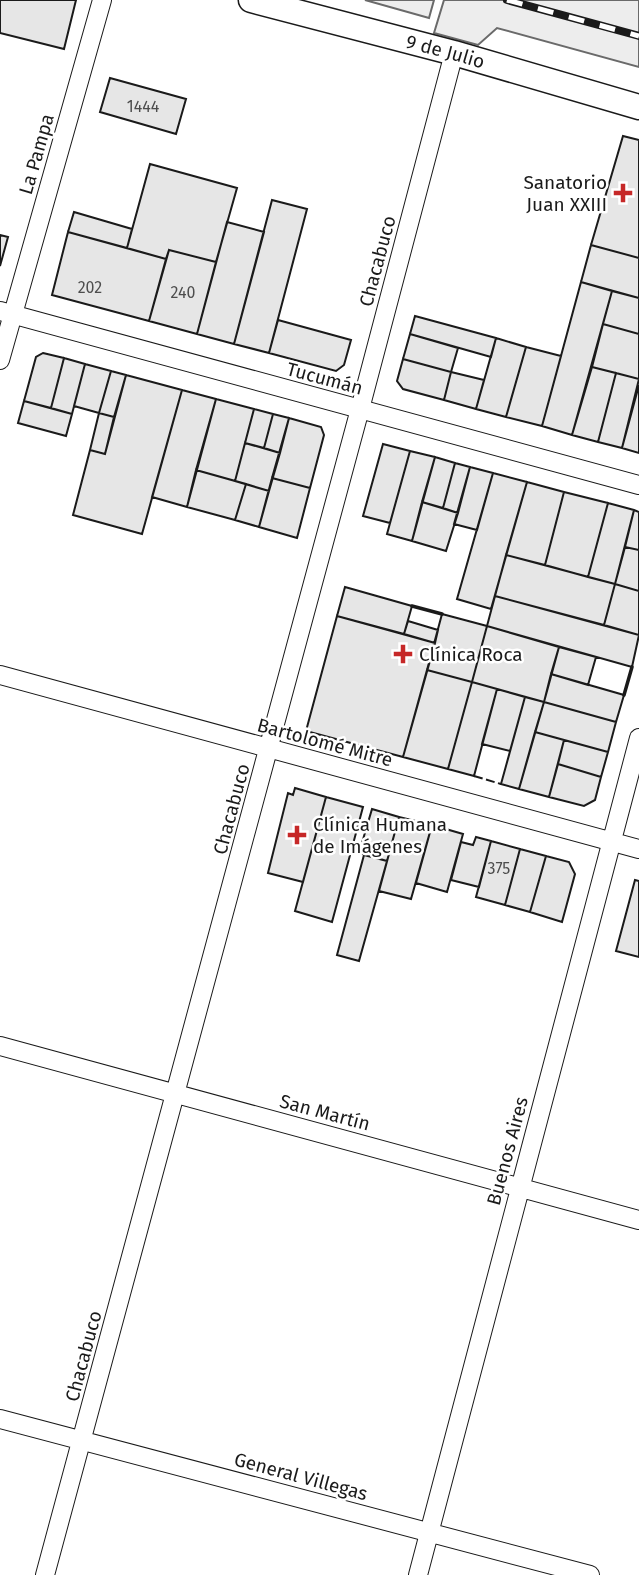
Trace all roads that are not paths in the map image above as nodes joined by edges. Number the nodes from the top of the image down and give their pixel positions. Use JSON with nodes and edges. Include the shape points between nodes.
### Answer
{"nodes":[{"id":1,"x":102,"y":0,"type":"edge"},
{"id":2,"x":251,"y":0,"type":"edge"},
{"id":3,"x":454,"y":53,"type":"junction"},
{"id":4,"x":639,"y":107,"type":"edge"},
{"id":5,"x":6,"y":313,"type":"edge"},
{"id":6,"x":0,"y":360,"type":"edge"},
{"id":7,"x":360,"y":409,"type":"junction"},
{"id":8,"x":639,"y":485,"type":"edge"},
{"id":9,"x":0,"y":675,"type":"edge"},
{"id":10,"x":639,"y":738,"type":"edge"},
{"id":11,"x":269,"y":748,"type":"junction"},
{"id":12,"x":612,"y":841,"type":"junction"},
{"id":13,"x":639,"y":849,"type":"edge"},
{"id":14,"x":0,"y":1045,"type":"edge"},
{"id":15,"x":175,"y":1092,"type":"junction"},
{"id":16,"x":519,"y":1187,"type":"junction"},
{"id":17,"x":639,"y":1220,"type":"edge"},
{"id":18,"x":0,"y":1419,"type":"edge"},
{"id":19,"x":82,"y":1441,"type":"junction"},
{"id":20,"x":430,"y":1531,"type":"junction"},
{"id":21,"x":46,"y":1575,"type":"edge"},
{"id":22,"x":418,"y":1575,"type":"edge"},
{"id":23,"x":590,"y":1575,"type":"edge"}],
"edges":[{"from":1,"to":5,"type":"street","name":"La Pampa"},
{"from":2,"to":3,"type":"main road","name":"9 de Julio"},
{"from":3,"to":4,"type":"main road","name":"9 de Julio"},
{"from":3,"to":7,"type":"street","name":"Chacabuco"},
{"from":5,"to":6,"type":"street","name":"La Pampa"},
{"from":5,"to":7,"type":"street","name":"Tucumán"},
{"from":7,"to":8,"type":"street","name":"Tucumán"},
{"from":7,"to":11,"type":"street","name":"Chacabuco"},
{"from":9,"to":11,"type":"street","name":"Bartolomé Mitre"},
{"from":10,"to":12,"type":"street","name":"Buenos Aires"},
{"from":11,"to":12,"type":"street","name":"Bartolomé Mitre"},
{"from":11,"to":15,"type":"street","name":"Chacabuco"},
{"from":12,"to":13,"type":"street","name":"Bartolomé Mitre"},
{"from":12,"to":16,"type":"street","name":"Buenos Aires"},
{"from":14,"to":15,"type":"street","name":"San Martín"},
{"from":15,"to":16,"type":"street","name":"San Martín"},
{"from":15,"to":19,"type":"street","name":"Chacabuco"},
{"from":16,"to":17,"type":"street","name":"San Martín"},
{"from":16,"to":20,"type":"street","name":"Buenos Aires"},
{"from":18,"to":19,"type":"street","name":"General Villegas"},
{"from":19,"to":20,"type":"street","name":"General Villegas"},
{"from":19,"to":21,"type":"street","name":"Chacabuco"},
{"from":20,"to":22,"type":"street","name":"Buenos Aires"},
{"from":20,"to":23,"type":"street","name":"General Villegas"}]}
